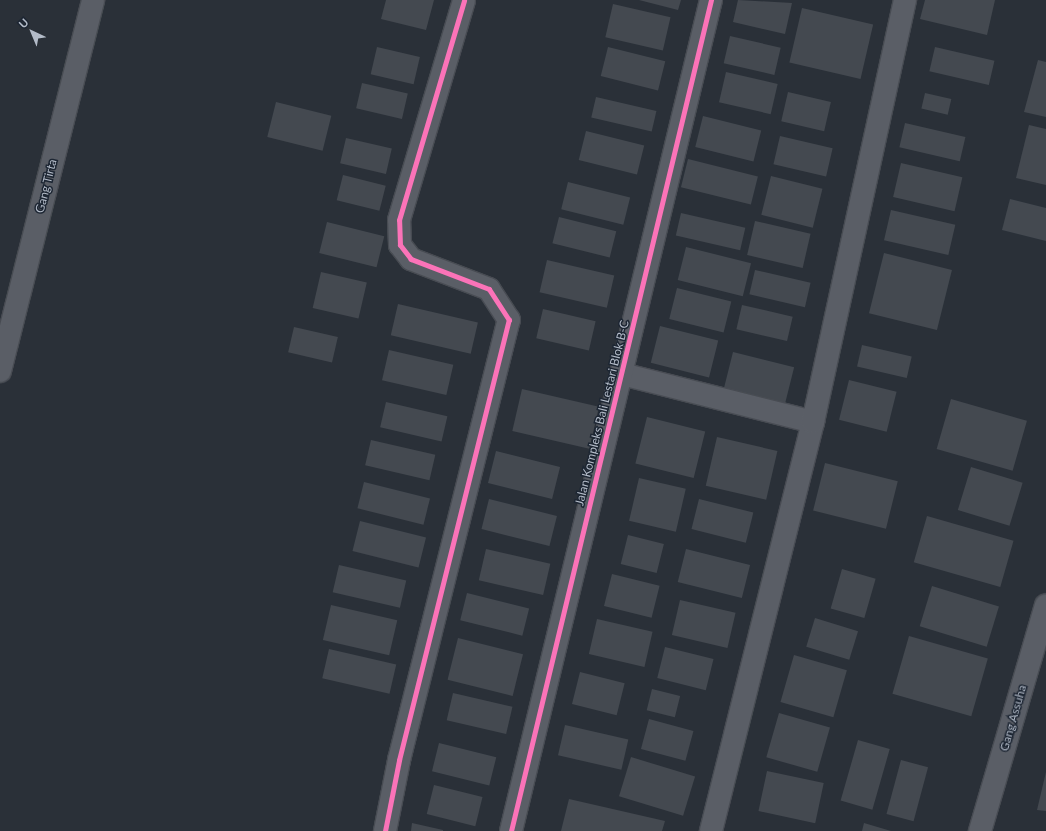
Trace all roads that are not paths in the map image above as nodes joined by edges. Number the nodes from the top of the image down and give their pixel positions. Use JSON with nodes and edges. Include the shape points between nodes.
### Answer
{"nodes":[{"id":1,"x":92,"y":0,"type":"edge"},
{"id":2,"x":464,"y":0,"type":"edge"},
{"id":3,"x":711,"y":0,"type":"edge"},
{"id":4,"x":905,"y":0,"type":"edge"},
{"id":5,"x":0,"y":371,"type":"edge"},
{"id":6,"x":622,"y":374,"type":"junction"},
{"id":7,"x":813,"y":422,"type":"junction"},
{"id":8,"x":1046,"y":606,"type":"edge"},
{"id":9,"x":385,"y":831,"type":"edge"},
{"id":10,"x":511,"y":831,"type":"edge"},
{"id":11,"x":711,"y":831,"type":"edge"},
{"id":12,"x":980,"y":831,"type":"edge"}],
"edges":[{"from":1,"to":5,"type":"street","name":"Gang Tirta"},
{"from":2,"to":9,"type":"street","via":[[399,220],[400,245],[411,259],[489,289],[509,320],[399,760]]},
{"from":3,"to":6,"type":"street","name":"Jalan Kompleks Bali Lestari Blok B-C"},
{"from":4,"to":7,"type":"street"},
{"from":6,"to":7,"type":"street"},
{"from":6,"to":10,"type":"street","name":"Jalan Kompleks Bali Lestari Blok B-C"},
{"from":7,"to":11,"type":"street"},
{"from":8,"to":12,"type":"street","name":"Gang Assuha"}]}
